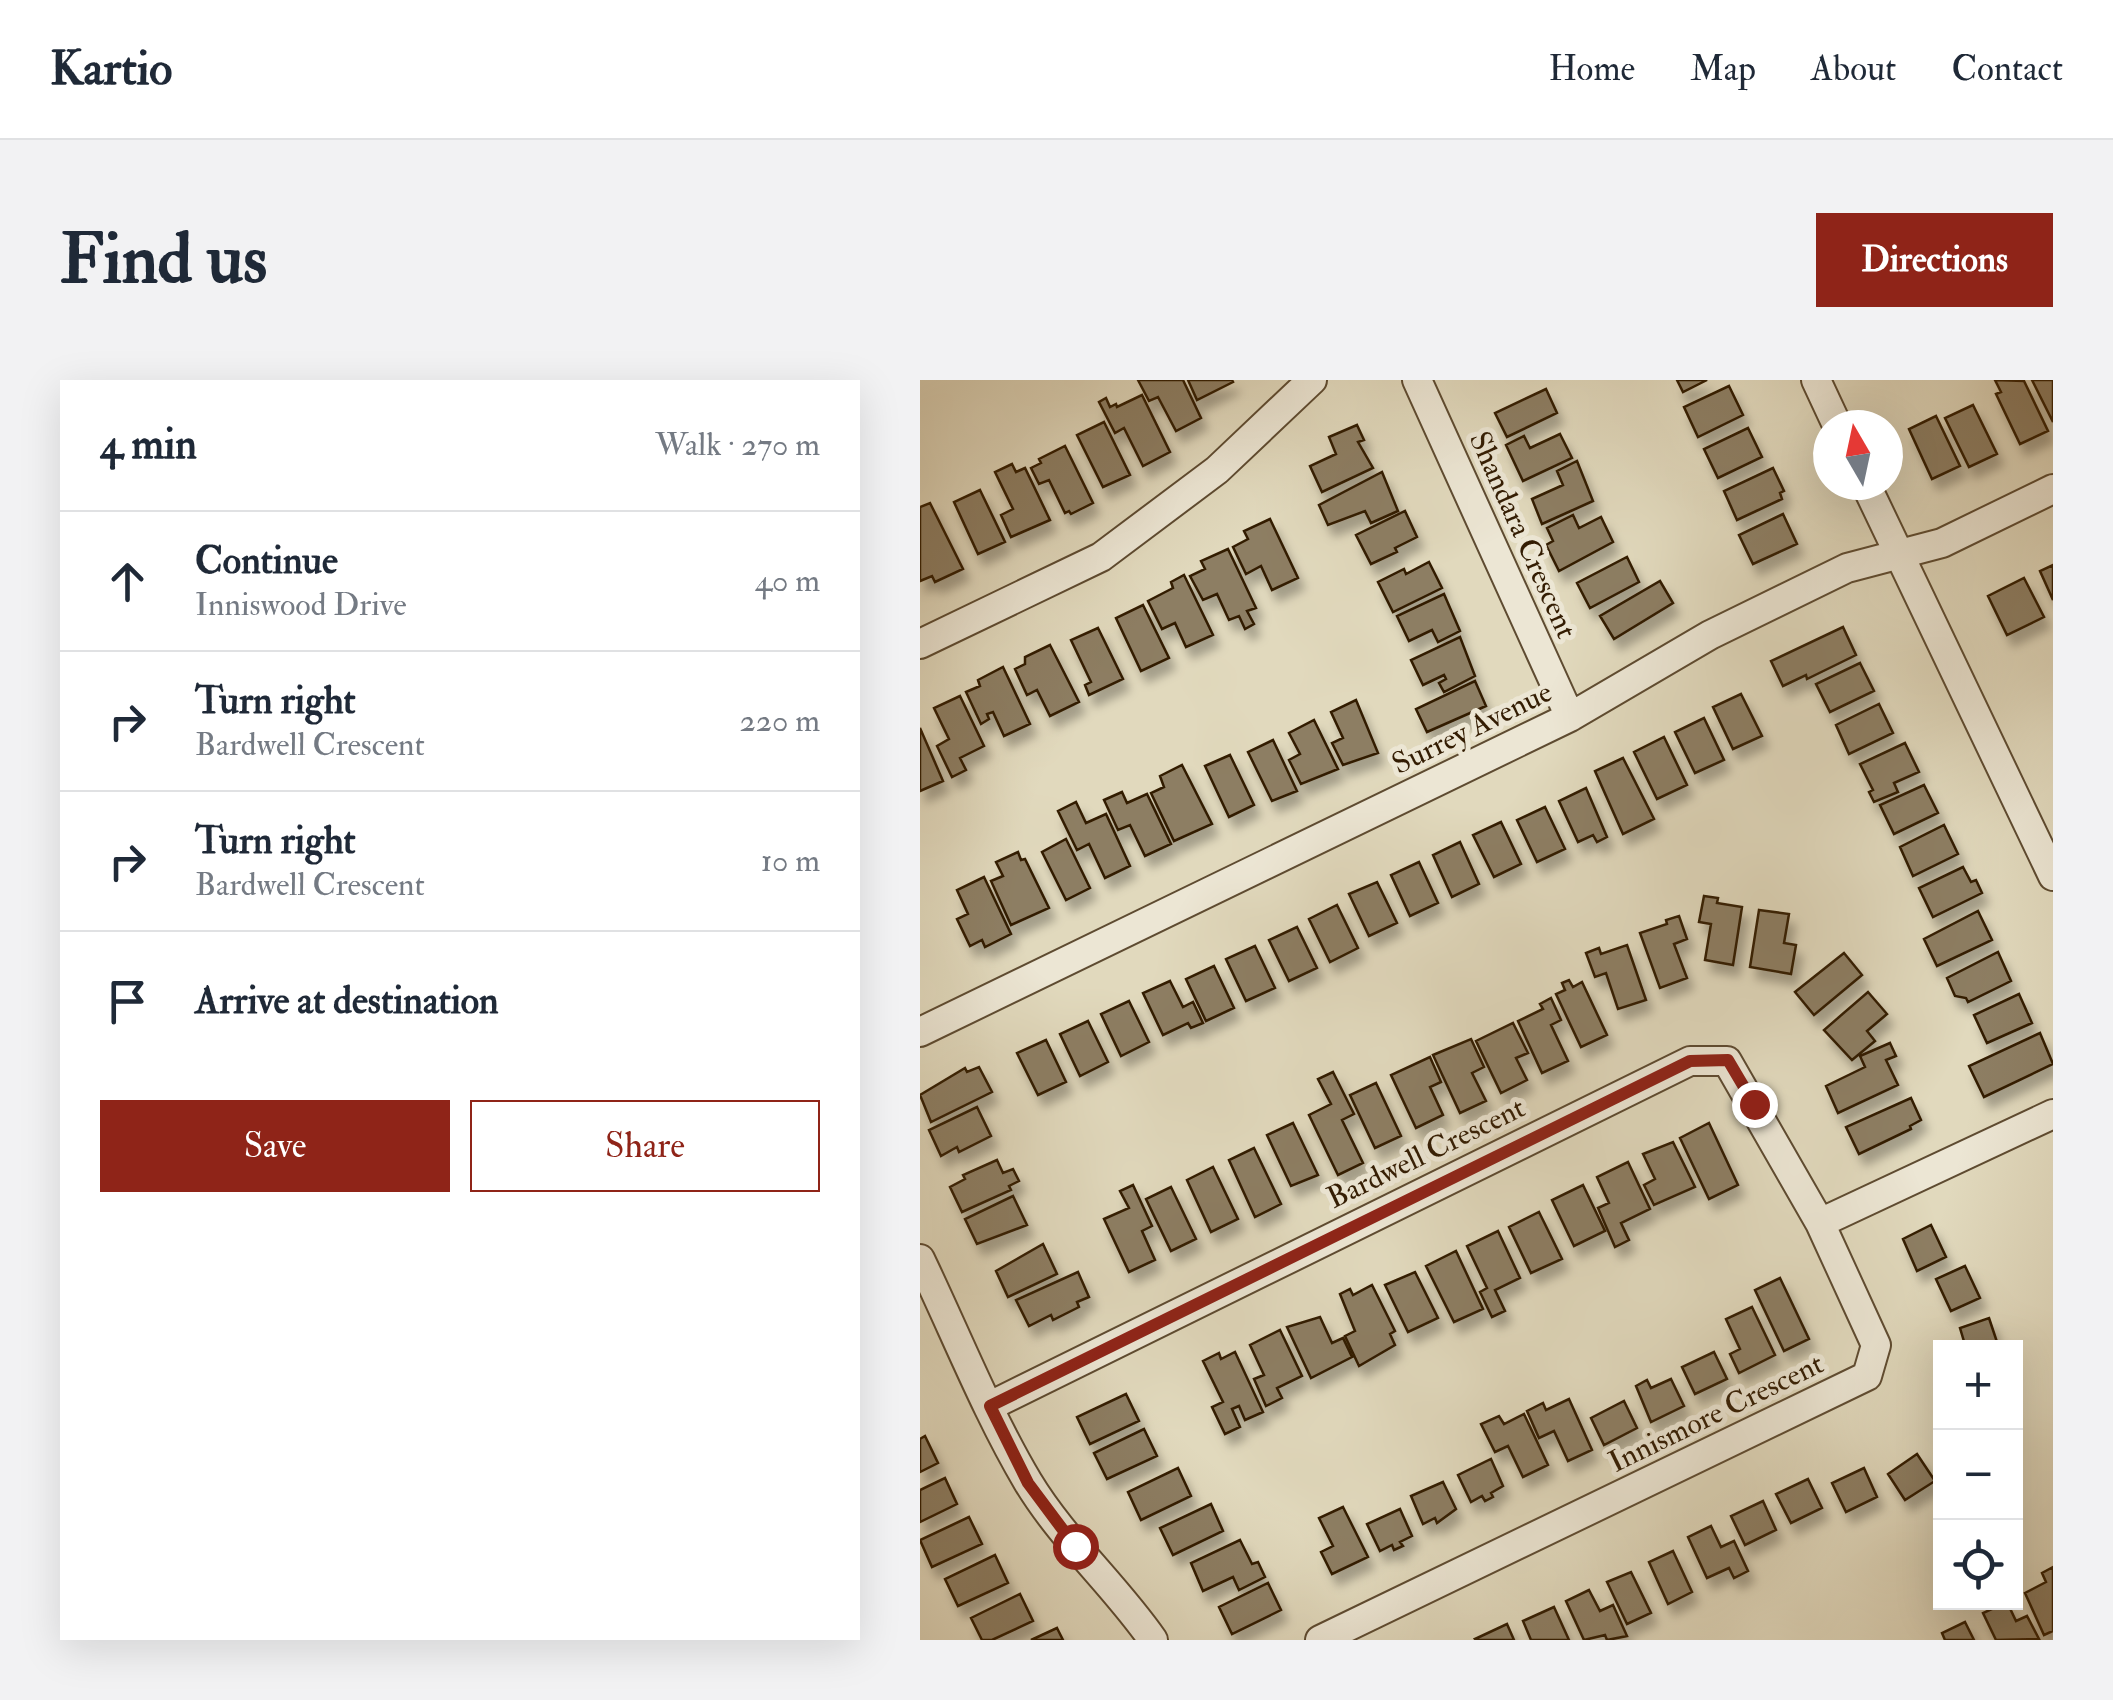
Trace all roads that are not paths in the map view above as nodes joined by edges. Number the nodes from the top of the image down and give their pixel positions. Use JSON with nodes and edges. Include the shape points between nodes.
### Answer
{"nodes":[{"id":1,"x":1312,"y":380,"type":"edge"},
{"id":2,"x":1417,"y":380,"type":"edge"},
{"id":3,"x":1816,"y":380,"type":"edge"},
{"id":4,"x":1830,"y":410,"type":"edge"},
{"id":5,"x":2053,"y":490,"type":"edge"},
{"id":6,"x":1873,"y":500,"type":"edge"},
{"id":7,"x":1898,"y":553,"type":"junction"},
{"id":8,"x":920,"y":644,"type":"edge"},
{"id":9,"x":1570,"y":717,"type":"junction"},
{"id":10,"x":2053,"y":876,"type":"edge"},
{"id":11,"x":920,"y":1032,"type":"edge"},
{"id":12,"x":2053,"y":1114,"type":"edge"},
{"id":13,"x":1820,"y":1223,"type":"junction"},
{"id":14,"x":920,"y":1259,"type":"edge"},
{"id":15,"x":990,"y":1406,"type":"junction"},
{"id":16,"x":1153,"y":1640,"type":"edge"},
{"id":17,"x":1320,"y":1640,"type":"edge"}],
"edges":[{"from":1,"to":8,"type":"street","via":[[1217,470],[1102,557]]},
{"from":2,"to":9,"type":"street","name":"Shandara Crescent"},
{"from":3,"to":4,"type":"street"},
{"from":5,"to":7,"type":"street","name":"Surrey Avenue","via":[[1942,542]]},
{"from":6,"to":7,"type":"street"},
{"from":7,"to":9,"type":"street","name":"Surrey Avenue","via":[[1846,568],[1710,634]]},
{"from":7,"to":10,"type":"street"},
{"from":9,"to":11,"type":"street","name":"Surrey Avenue"},
{"from":12,"to":13,"type":"street"},
{"from":13,"to":15,"type":"street","name":"Bardwell Crescent","via":[[1728,1060],[1690,1061]]},
{"from":13,"to":17,"type":"street","name":"Innismore Crescent","via":[[1876,1345],[1867,1376]]},
{"from":14,"to":15,"type":"street"},
{"from":15,"to":16,"type":"street","via":[[1028,1483]]}]}
